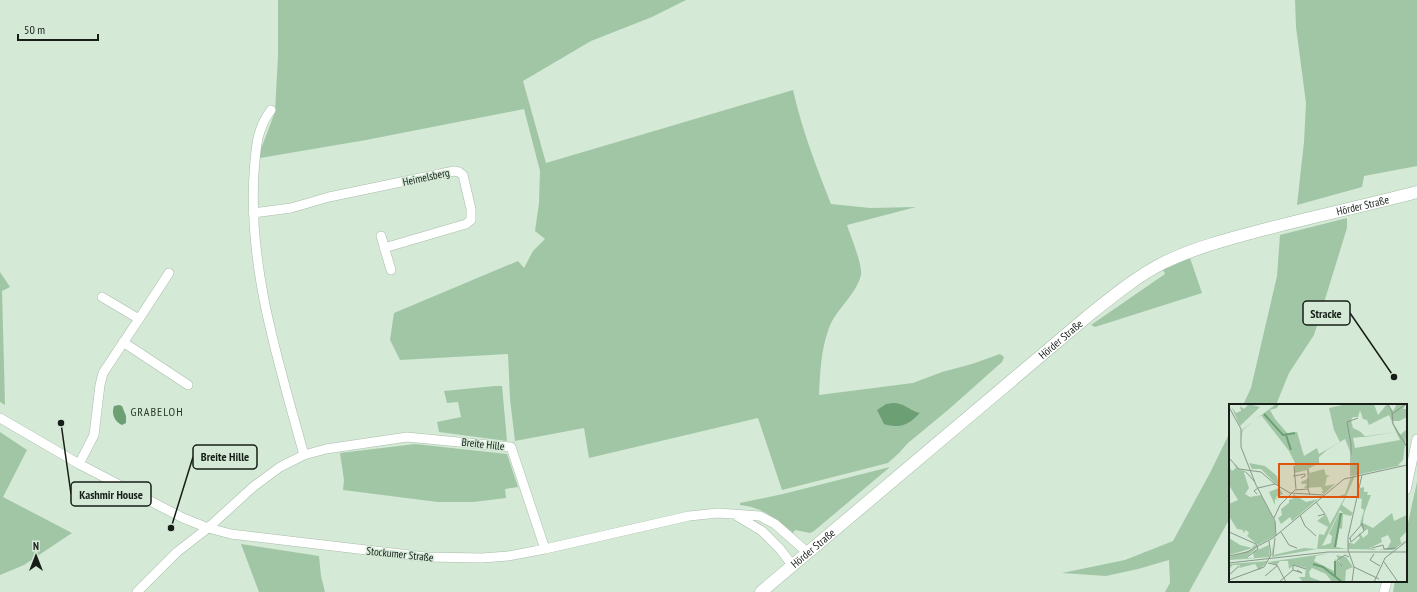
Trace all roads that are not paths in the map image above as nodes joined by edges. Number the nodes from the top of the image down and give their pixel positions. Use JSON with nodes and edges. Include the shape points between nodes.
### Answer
{"nodes":[{"id":1,"x":271,"y":110,"type":"dead end"},
{"id":2,"x":1417,"y":192,"type":"edge"},
{"id":3,"x":253,"y":214,"type":"junction"},
{"id":4,"x":381,"y":236,"type":"dead end"},
{"id":5,"x":384,"y":248,"type":"junction"},
{"id":6,"x":391,"y":270,"type":"dead end"},
{"id":7,"x":169,"y":273,"type":"dead end"},
{"id":8,"x":102,"y":297,"type":"dead end"},
{"id":9,"x":139,"y":319,"type":"junction"},
{"id":10,"x":123,"y":342,"type":"junction"},
{"id":11,"x":188,"y":384,"type":"dead end"},
{"id":12,"x":0,"y":418,"type":"edge"},
{"id":13,"x":1417,"y":439,"type":"edge"},
{"id":14,"x":304,"y":455,"type":"junction"},
{"id":15,"x":78,"y":464,"type":"junction"},
{"id":16,"x":1407,"y":485,"type":"edge"},
{"id":17,"x":734,"y":514,"type":"junction"},
{"id":18,"x":208,"y":528,"type":"junction"},
{"id":19,"x":545,"y":549,"type":"junction"},
{"id":20,"x":808,"y":553,"type":"junction"},
{"id":21,"x":793,"y":566,"type":"junction"},
{"id":22,"x":1387,"y":582,"type":"edge"},
{"id":23,"x":137,"y":592,"type":"edge"},
{"id":24,"x":761,"y":592,"type":"edge"},
{"id":25,"x":1384,"y":592,"type":"edge"}],
"edges":[{"from":1,"to":3,"type":"street","via":[[263,121],[256,148]]},
{"from":2,"to":20,"type":"main road","name":"Hörder Straße","via":[[1207,246],[1165,262],[1135,280],[1088,316]]},
{"from":3,"to":5,"type":"street","name":"Heimelsberg","via":[[291,208],[330,197],[454,171],[461,173],[471,209],[471,220],[466,224]]},
{"from":3,"to":14,"type":"street","via":[[261,289]]},
{"from":4,"to":5,"type":"street"},
{"from":5,"to":6,"type":"street"},
{"from":7,"to":9,"type":"street"},
{"from":8,"to":9,"type":"street"},
{"from":9,"to":10,"type":"street"},
{"from":10,"to":11,"type":"street"},
{"from":10,"to":15,"type":"street","via":[[103,373],[94,435]]},
{"from":12,"to":15,"type":"street","name":"Stockumer Straße"},
{"from":13,"to":16,"type":"street"},
{"from":14,"to":18,"type":"street","name":"Breite Hille","via":[[266,476]]},
{"from":14,"to":19,"type":"street","name":"Breite Hille","via":[[326,449],[407,437],[511,447]]},
{"from":15,"to":18,"type":"street","name":"Stockumer Straße","via":[[183,518]]},
{"from":17,"to":19,"type":"street","name":"Stockumer Straße","via":[[689,516]]},
{"from":17,"to":20,"type":"street","name":"Stockumer Straße","via":[[760,516],[768,520]]},
{"from":17,"to":21,"type":"street","name":"Stockumer Straße","via":[[762,531]]},
{"from":18,"to":19,"type":"street","name":"Stockumer Straße","via":[[245,536],[447,558],[508,556]]},
{"from":18,"to":23,"type":"street","name":"Breite Hille","via":[[176,552]]},
{"from":20,"to":21,"type":"main road","name":"Hörder Straße"},
{"from":21,"to":24,"type":"main road","name":"Hörder Straße"},
{"from":22,"to":25,"type":"street"}]}
